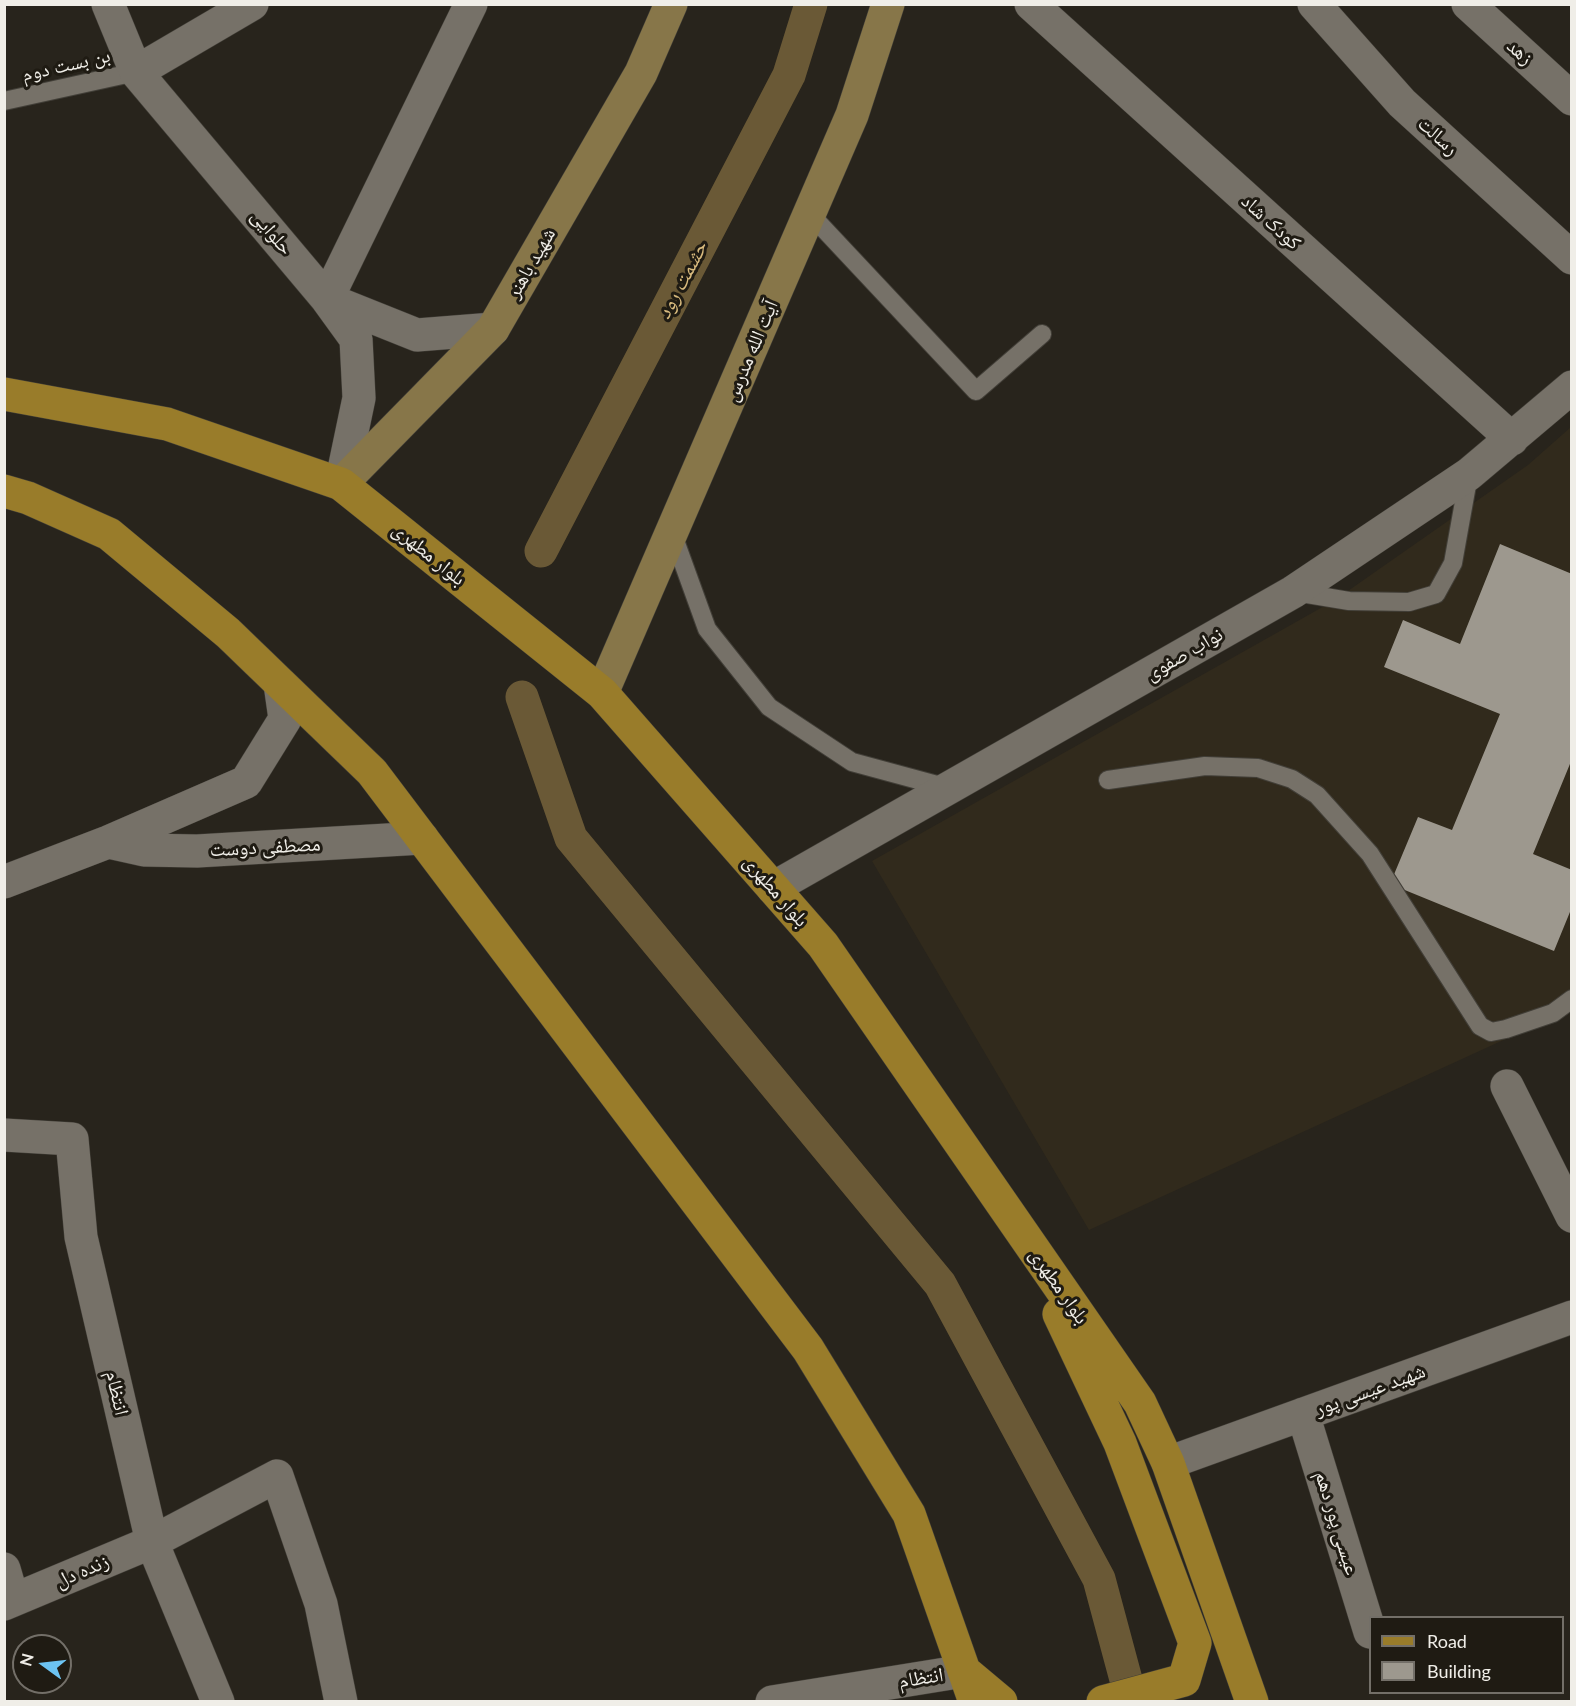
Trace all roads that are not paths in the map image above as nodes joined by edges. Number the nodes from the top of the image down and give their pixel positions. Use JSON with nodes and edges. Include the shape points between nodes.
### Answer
{"nodes":[{"id":1,"x":108,"y":4,"type":"edge"},
{"id":2,"x":252,"y":4,"type":"edge"},
{"id":3,"x":471,"y":4,"type":"edge"},
{"id":4,"x":671,"y":4,"type":"edge"},
{"id":5,"x":888,"y":4,"type":"edge"},
{"id":6,"x":1031,"y":4,"type":"edge"},
{"id":7,"x":1314,"y":4,"type":"edge"},
{"id":8,"x":1468,"y":4,"type":"edge"},
{"id":9,"x":136,"y":72,"type":"junction"},
{"id":10,"x":1572,"y":99,"type":"edge"},
{"id":11,"x":4,"y":101,"type":"edge"},
{"id":12,"x":810,"y":214,"type":"junction"},
{"id":13,"x":1572,"y":258,"type":"edge"},
{"id":14,"x":327,"y":299,"type":"junction"},
{"id":15,"x":493,"y":329,"type":"junction"},
{"id":16,"x":1042,"y":334,"type":"dead end"},
{"id":17,"x":1572,"y":387,"type":"edge"},
{"id":18,"x":4,"y":394,"type":"edge"},
{"id":19,"x":1512,"y":439,"type":"junction"},
{"id":20,"x":1469,"y":474,"type":"junction"},
{"id":21,"x":341,"y":484,"type":"junction"},
{"id":22,"x":4,"y":491,"type":"edge"},
{"id":23,"x":673,"y":535,"type":"junction"},
{"id":24,"x":1293,"y":592,"type":"junction"},
{"id":25,"x":280,"y":684,"type":"junction"},
{"id":26,"x":602,"y":693,"type":"junction"},
{"id":27,"x":1108,"y":780,"type":"dead end"},
{"id":28,"x":948,"y":788,"type":"junction"},
{"id":29,"x":422,"y":838,"type":"junction"},
{"id":30,"x":108,"y":842,"type":"junction"},
{"id":31,"x":4,"y":882,"type":"edge"},
{"id":32,"x":773,"y":888,"type":"junction"},
{"id":33,"x":1572,"y":999,"type":"edge"},
{"id":34,"x":1507,"y":1086,"type":"dead end"},
{"id":35,"x":4,"y":1135,"type":"edge"},
{"id":36,"x":1572,"y":1216,"type":"edge"},
{"id":37,"x":1016,"y":1224,"type":"junction"},
{"id":38,"x":1572,"y":1317,"type":"edge"},
{"id":39,"x":1303,"y":1414,"type":"junction"},
{"id":40,"x":1168,"y":1463,"type":"junction"},
{"id":41,"x":152,"y":1542,"type":"junction"},
{"id":42,"x":4,"y":1569,"type":"edge"},
{"id":43,"x":9,"y":1602,"type":"edge"},
{"id":44,"x":1369,"y":1626,"type":"edge"},
{"id":45,"x":964,"y":1671,"type":"junction"},
{"id":46,"x":218,"y":1701,"type":"edge"},
{"id":47,"x":341,"y":1701,"type":"edge"},
{"id":48,"x":772,"y":1701,"type":"edge"},
{"id":49,"x":975,"y":1701,"type":"edge"},
{"id":50,"x":1002,"y":1701,"type":"edge"},
{"id":51,"x":1103,"y":1701,"type":"edge"},
{"id":52,"x":1252,"y":1701,"type":"edge"}],
"edges":[{"from":1,"to":9,"type":"street","name":"حلوایی"},
{"from":2,"to":9,"type":"street"},
{"from":3,"to":14,"type":"street"},
{"from":4,"to":15,"type":"main road","name":"شهید باهنر","via":[[641,74]]},
{"from":5,"to":12,"type":"main road","name":"آیت الله مدرس","via":[[852,115]]},
{"from":6,"to":19,"type":"street","name":"کودک شاد"},
{"from":7,"to":13,"type":"street","name":"رسالت","via":[[1402,104]]},
{"from":8,"to":10,"type":"street","name":"زهد"},
{"from":9,"to":11,"type":"lane","name":"بن بست دوم"},
{"from":9,"to":14,"type":"street","name":"حلوایی"},
{"from":12,"to":16,"type":"lane","via":[[976,391]]},
{"from":12,"to":23,"type":"main road","name":"آیت الله مدرس"},
{"from":14,"to":15,"type":"street","via":[[417,335]]},
{"from":14,"to":21,"type":"street","name":"حلوایی","via":[[356,339],[358,398]]},
{"from":15,"to":21,"type":"main road","name":"شهید باهنر"},
{"from":17,"to":19,"type":"street","name":"نواب صفوی"},
{"from":18,"to":21,"type":"main road","name":"بلوار مطهری","via":[[167,424]]},
{"from":19,"to":20,"type":"street","name":"نواب صفوی"},
{"from":20,"to":24,"type":"street","name":"نواب صفوی"},
{"from":20,"to":24,"type":"lane","via":[[1453,563],[1436,594],[1409,602],[1349,601]]},
{"from":21,"to":26,"type":"main road","name":"بلوار مطهری"},
{"from":22,"to":25,"type":"main road","via":[[109,534],[228,633]]},
{"from":23,"to":26,"type":"main road","name":"آیت الله مدرس"},
{"from":23,"to":28,"type":"lane","via":[[707,629],[769,707],[852,762]]},
{"from":24,"to":28,"type":"street","name":"نواب صفوی"},
{"from":25,"to":29,"type":"main road","via":[[372,772]]},
{"from":25,"to":30,"type":"street","via":[[285,719],[246,782]]},
{"from":26,"to":32,"type":"main road","name":"بلوار مطهری"},
{"from":27,"to":33,"type":"lane","via":[[1205,766],[1258,768],[1292,779],[1317,795],[1370,854],[1480,1026],[1491,1032],[1506,1029],[1553,1013]]},
{"from":28,"to":32,"type":"street","name":"نواب صفوی"},
{"from":29,"to":30,"type":"street","name":"مصطفی دوست","via":[[197,851],[144,850]]},
{"from":29,"to":45,"type":"main road","via":[[808,1348],[909,1514]]},
{"from":30,"to":31,"type":"street"},
{"from":32,"to":37,"type":"main road","name":"بلوار مطهری","via":[[824,945]]},
{"from":34,"to":36,"type":"street"},
{"from":35,"to":41,"type":"street","name":"انتظام","via":[[72,1140],[81,1237]]},
{"from":37,"to":40,"type":"main road","name":"بلوار مطهری","via":[[1140,1403]]},
{"from":37,"to":51,"type":"main road","via":[[1120,1443],[1195,1643],[1184,1680]]},
{"from":38,"to":39,"type":"street","name":"شهید عیسی پور"},
{"from":39,"to":40,"type":"street","name":"شهید عیسی پور"},
{"from":39,"to":44,"type":"street","name":"عیسی پور دهم"},
{"from":40,"to":52,"type":"main road","name":"بلوار مطهری"},
{"from":41,"to":43,"type":"street","name":"زنده دل"},
{"from":41,"to":46,"type":"street","name":"انتظام"},
{"from":41,"to":47,"type":"street","name":"زنده دل","via":[[277,1476],[321,1604]]},
{"from":42,"to":43,"type":"street","name":"زنده دل"},
{"from":45,"to":48,"type":"street","name":"انتظام"},
{"from":45,"to":49,"type":"main road"},
{"from":45,"to":50,"type":"main road"}]}
